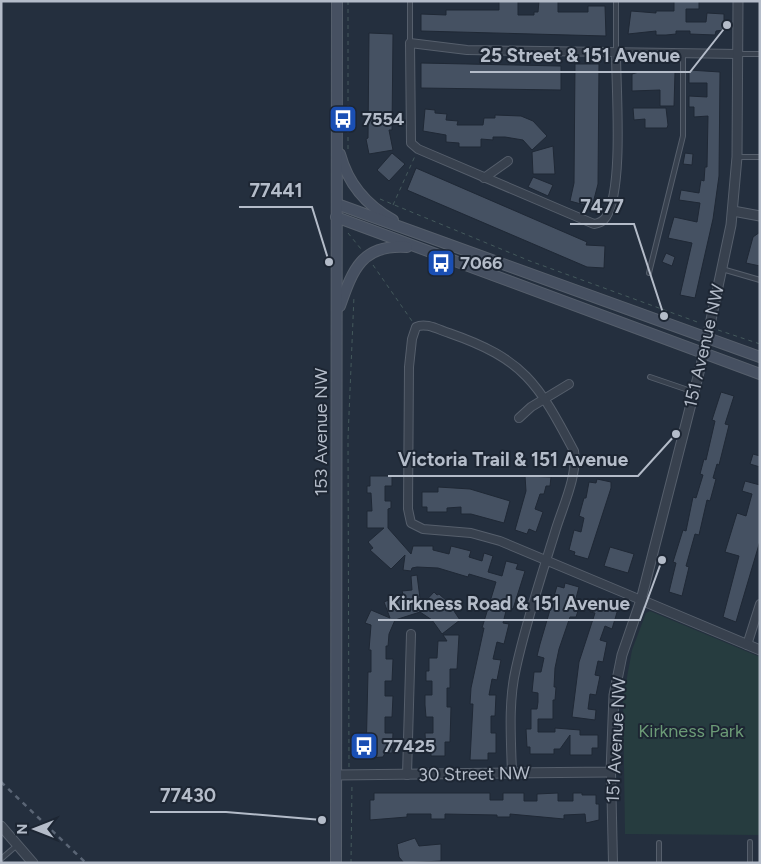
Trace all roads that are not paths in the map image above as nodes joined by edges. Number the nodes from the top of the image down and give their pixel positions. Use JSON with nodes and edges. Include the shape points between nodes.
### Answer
{"nodes":[{"id":1,"x":337,"y":1,"type":"edge"},
{"id":2,"x":410,"y":1,"type":"edge"},
{"id":3,"x":616,"y":1,"type":"edge"},
{"id":4,"x":738,"y":1,"type":"edge"},
{"id":5,"x":410,"y":43,"type":"junction"},
{"id":6,"x":616,"y":52,"type":"junction"},
{"id":7,"x":682,"y":54,"type":"junction"},
{"id":8,"x":738,"y":54,"type":"junction"},
{"id":9,"x":760,"y":54,"type":"edge"},
{"id":10,"x":337,"y":138,"type":"junction"},
{"id":11,"x":737,"y":157,"type":"junction"},
{"id":12,"x":760,"y":157,"type":"edge"},
{"id":13,"x":508,"y":162,"type":"dead end"},
{"id":14,"x":484,"y":178,"type":"junction"},
{"id":15,"x":337,"y":204,"type":"junction"},
{"id":16,"x":733,"y":211,"type":"junction"},
{"id":17,"x":760,"y":216,"type":"edge"},
{"id":18,"x":336,"y":217,"type":"junction"},
{"id":19,"x":421,"y":235,"type":"junction"},
{"id":20,"x":416,"y":247,"type":"junction"},
{"id":21,"x":722,"y":269,"type":"junction"},
{"id":22,"x":649,"y":273,"type":"dead end"},
{"id":23,"x":760,"y":280,"type":"edge"},
{"id":24,"x":337,"y":314,"type":"junction"},
{"id":25,"x":709,"y":332,"type":"junction"},
{"id":26,"x":704,"y":353,"type":"junction"},
{"id":27,"x":760,"y":357,"type":"edge"},
{"id":28,"x":760,"y":374,"type":"edge"},
{"id":29,"x":650,"y":378,"type":"dead end"},
{"id":30,"x":568,"y":384,"type":"dead end"},
{"id":31,"x":694,"y":392,"type":"junction"},
{"id":32,"x":544,"y":398,"type":"junction"},
{"id":33,"x":519,"y":418,"type":"dead end"},
{"id":34,"x":546,"y":560,"type":"junction"},
{"id":35,"x":641,"y":600,"type":"junction"},
{"id":36,"x":760,"y":604,"type":"edge"},
{"id":37,"x":411,"y":634,"type":"dead end"},
{"id":38,"x":747,"y":645,"type":"junction"},
{"id":39,"x":760,"y":650,"type":"edge"},
{"id":40,"x":611,"y":772,"type":"junction"},
{"id":41,"x":512,"y":774,"type":"junction"},
{"id":42,"x":336,"y":775,"type":"junction"},
{"id":43,"x":408,"y":775,"type":"junction"},
{"id":44,"x":1,"y":826,"type":"edge"},
{"id":45,"x":659,"y":842,"type":"dead end"},
{"id":46,"x":750,"y":842,"type":"dead end"},
{"id":47,"x":18,"y":844,"type":"junction"},
{"id":48,"x":1,"y":859,"type":"edge"},
{"id":49,"x":33,"y":863,"type":"edge"},
{"id":50,"x":336,"y":863,"type":"edge"},
{"id":51,"x":613,"y":863,"type":"edge"},
{"id":52,"x":659,"y":863,"type":"edge"},
{"id":53,"x":750,"y":863,"type":"edge"}],
"edges":[{"from":1,"to":10,"type":"main road","name":"153 Avenue NW"},
{"from":2,"to":5,"type":"lane"},
{"from":3,"to":6,"type":"lane"},
{"from":4,"to":8,"type":"street","name":"151 Avenue NW"},
{"from":5,"to":6,"type":"street","via":[[467,50]]},
{"from":5,"to":14,"type":"street","via":[[411,144]]},
{"from":6,"to":7,"type":"street"},
{"from":6,"to":14,"type":"street","via":[[616,182],[608,214],[600,223],[594,224]]},
{"from":7,"to":8,"type":"street"},
{"from":7,"to":22,"type":"lane","via":[[683,136]]},
{"from":8,"to":9,"type":"lane"},
{"from":8,"to":11,"type":"street","name":"151 Avenue NW"},
{"from":10,"to":15,"type":"main road","name":"153 Avenue NW"},
{"from":10,"to":19,"type":"main road","via":[[344,167],[356,191],[380,212]]},
{"from":11,"to":12,"type":"lane"},
{"from":11,"to":16,"type":"street","name":"151 Avenue NW"},
{"from":13,"to":14,"type":"street"},
{"from":15,"to":18,"type":"main road","name":"153 Avenue NW"},
{"from":15,"to":19,"type":"main road"},
{"from":16,"to":17,"type":"street"},
{"from":16,"to":21,"type":"street","name":"151 Avenue NW"},
{"from":18,"to":20,"type":"main road"},
{"from":18,"to":24,"type":"main road","name":"153 Avenue NW"},
{"from":19,"to":25,"type":"main road"},
{"from":20,"to":24,"type":"main road","via":[[386,248],[366,256],[353,270]]},
{"from":20,"to":26,"type":"main road"},
{"from":21,"to":23,"type":"lane"},
{"from":21,"to":25,"type":"street","name":"151 Avenue NW"},
{"from":24,"to":42,"type":"main road","name":"153 Avenue NW"},
{"from":25,"to":26,"type":"street","name":"151 Avenue NW"},
{"from":25,"to":27,"type":"main road"},
{"from":26,"to":28,"type":"main road"},
{"from":26,"to":31,"type":"street","name":"151 Avenue NW"},
{"from":29,"to":31,"type":"lane"},
{"from":30,"to":32,"type":"street"},
{"from":31,"to":35,"type":"street","name":"151 Avenue NW"},
{"from":32,"to":33,"type":"street"},
{"from":32,"to":34,"type":"street","via":[[575,457]]},
{"from":32,"to":34,"type":"street","via":[[527,375],[499,353],[426,325],[416,327],[408,390],[408,509],[411,523],[423,529],[486,537]]},
{"from":34,"to":35,"type":"street"},
{"from":34,"to":41,"type":"street","via":[[515,670],[510,720]]},
{"from":35,"to":38,"type":"street"},
{"from":35,"to":40,"type":"street","name":"151 Avenue NW","via":[[622,655],[614,695]]},
{"from":36,"to":38,"type":"street"},
{"from":37,"to":43,"type":"street"},
{"from":38,"to":39,"type":"street"},
{"from":40,"to":41,"type":"street","name":"30 Street NW"},
{"from":40,"to":51,"type":"street","name":"151 Avenue NW"},
{"from":41,"to":43,"type":"street","name":"30 Street NW"},
{"from":42,"to":43,"type":"street","name":"30 Street NW"},
{"from":42,"to":50,"type":"main road","name":"153 Avenue NW"},
{"from":44,"to":47,"type":"street"},
{"from":45,"to":52,"type":"lane"},
{"from":46,"to":53,"type":"lane"},
{"from":47,"to":48,"type":"lane"},
{"from":47,"to":49,"type":"street"}]}
